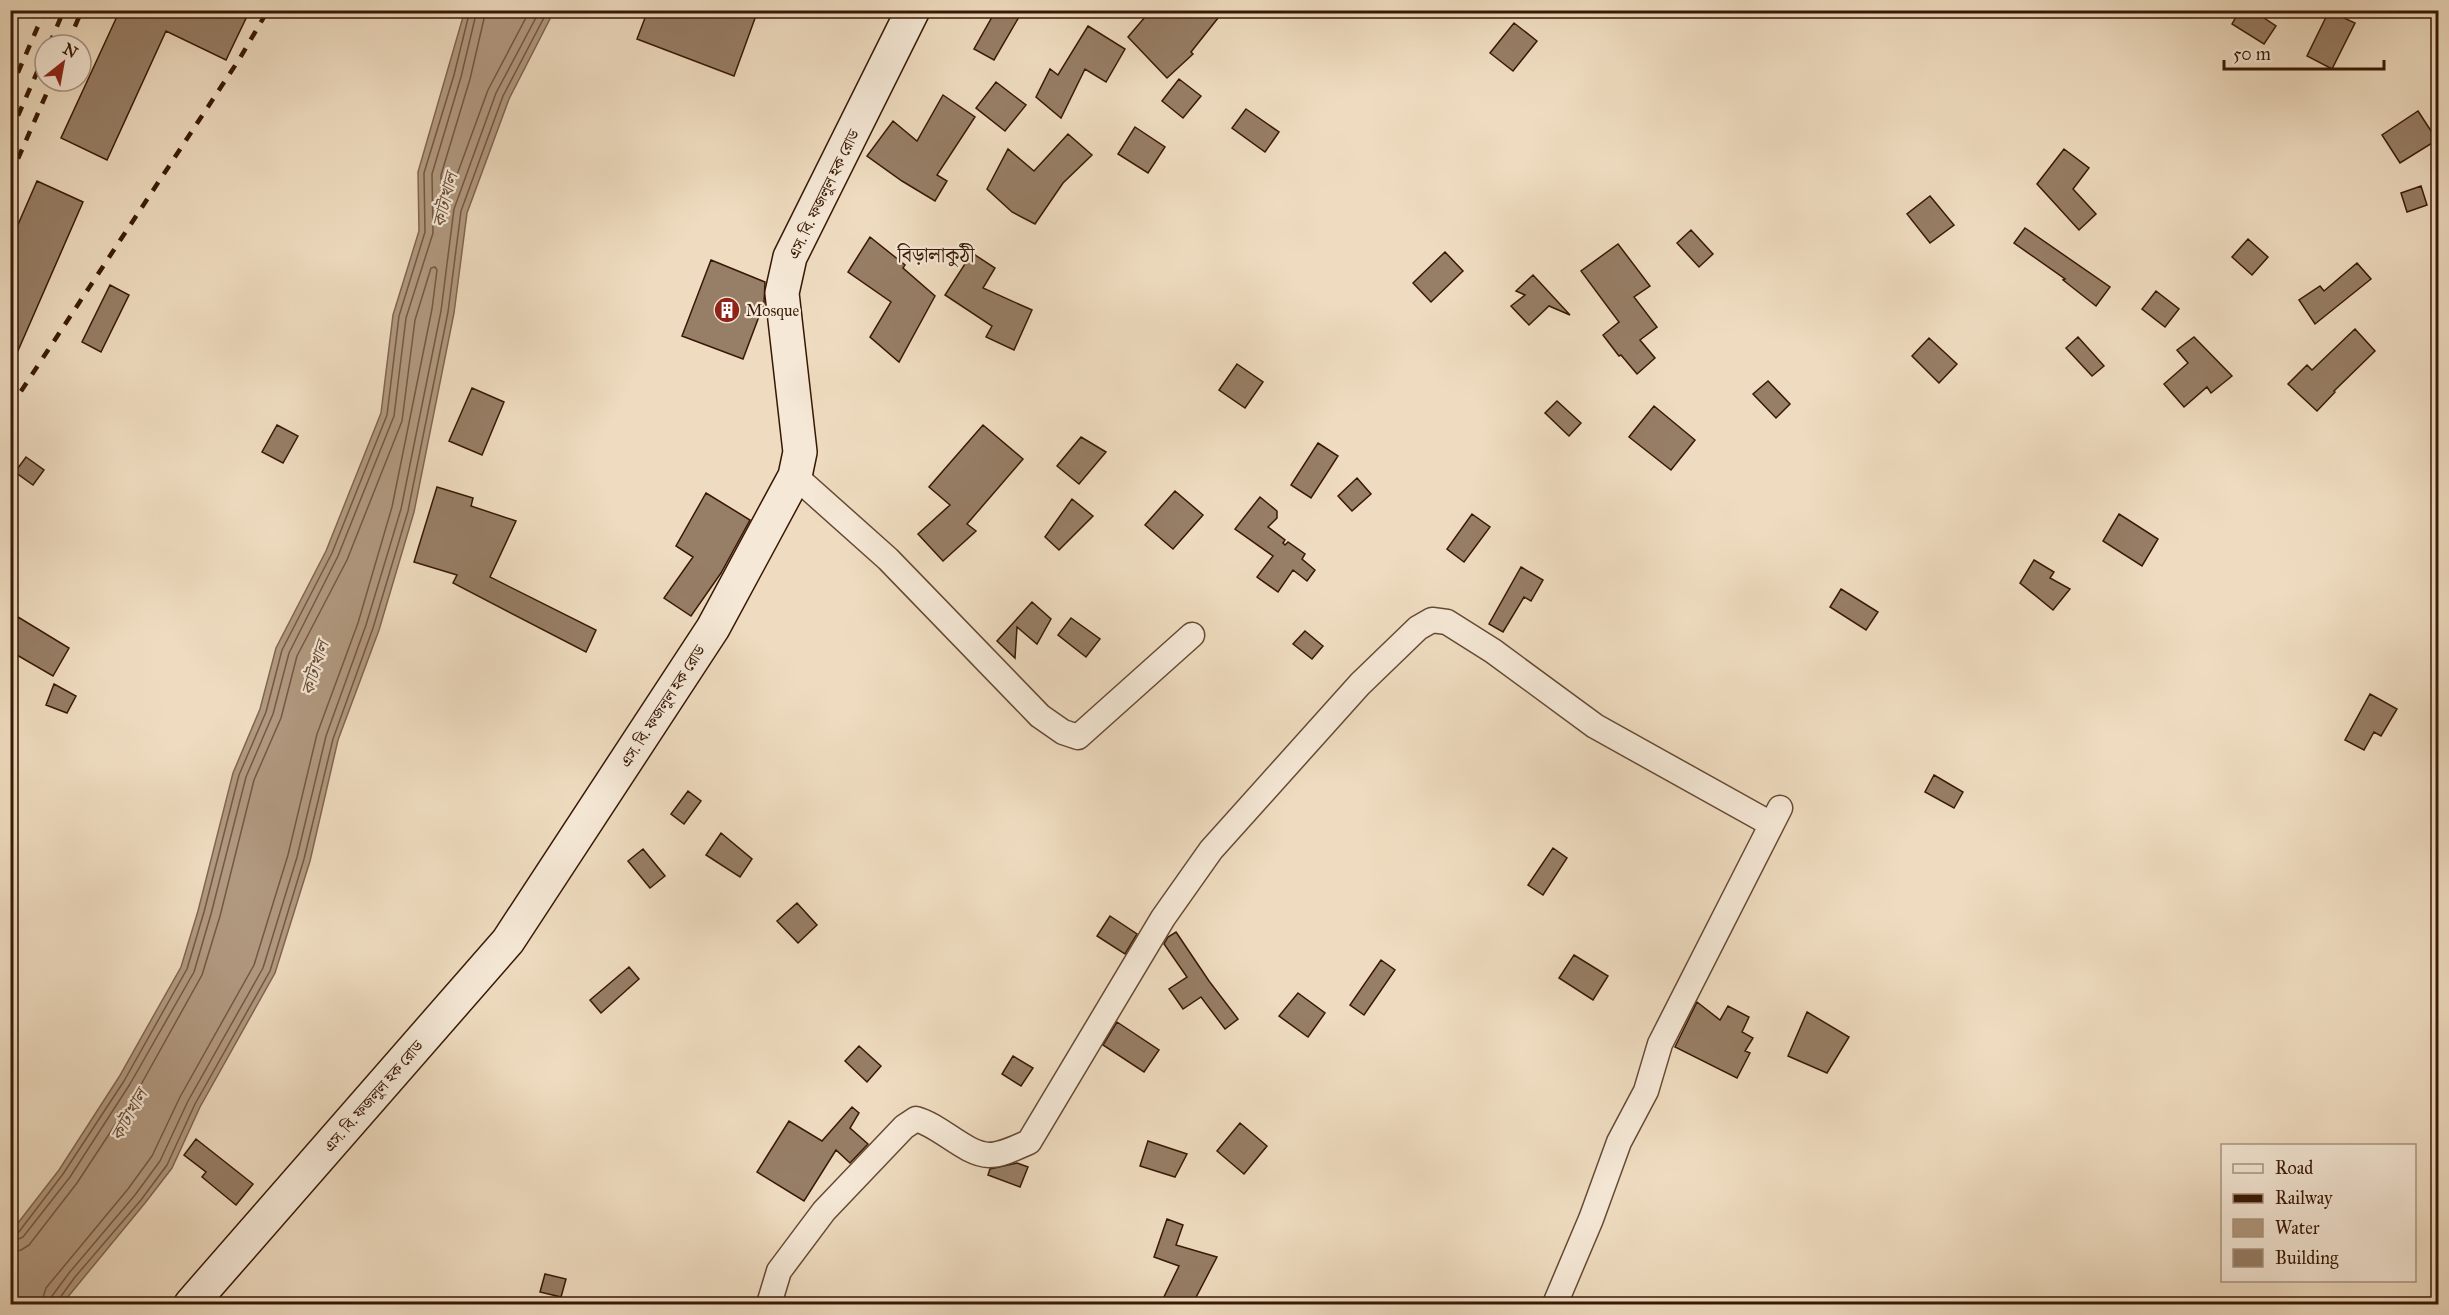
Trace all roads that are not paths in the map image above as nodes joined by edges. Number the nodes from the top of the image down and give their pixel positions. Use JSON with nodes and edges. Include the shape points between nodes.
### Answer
{"nodes":[{"id":1,"x":913,"y":10,"type":"edge"},
{"id":2,"x":795,"y":476,"type":"junction"},
{"id":3,"x":1192,"y":634,"type":"dead end"},
{"id":4,"x":191,"y":1305,"type":"edge"},
{"id":5,"x":769,"y":1305,"type":"edge"},
{"id":6,"x":1555,"y":1305,"type":"edge"}],
"edges":[{"from":1,"to":2,"type":"main road","name":"এস. বি. ফজলুল হক রোড","via":[[790,257],[782,293],[800,452]]},
{"from":2,"to":3,"type":"street","via":[[888,559],[1040,716],[1063,732],[1078,737]]},
{"from":2,"to":4,"type":"main road","name":"এস. বি. ফজলুল হক রোড","via":[[713,628],[508,941]]},
{"from":5,"to":6,"type":"street","via":[[780,1271],[824,1210],[916,1119],[978,1153],[1002,1153],[1029,1142],[1163,918],[1211,850],[1360,684],[1418,628],[1432,620],[1447,622],[1595,726],[1776,816],[1660,1044],[1646,1091],[1619,1142]]}]}
